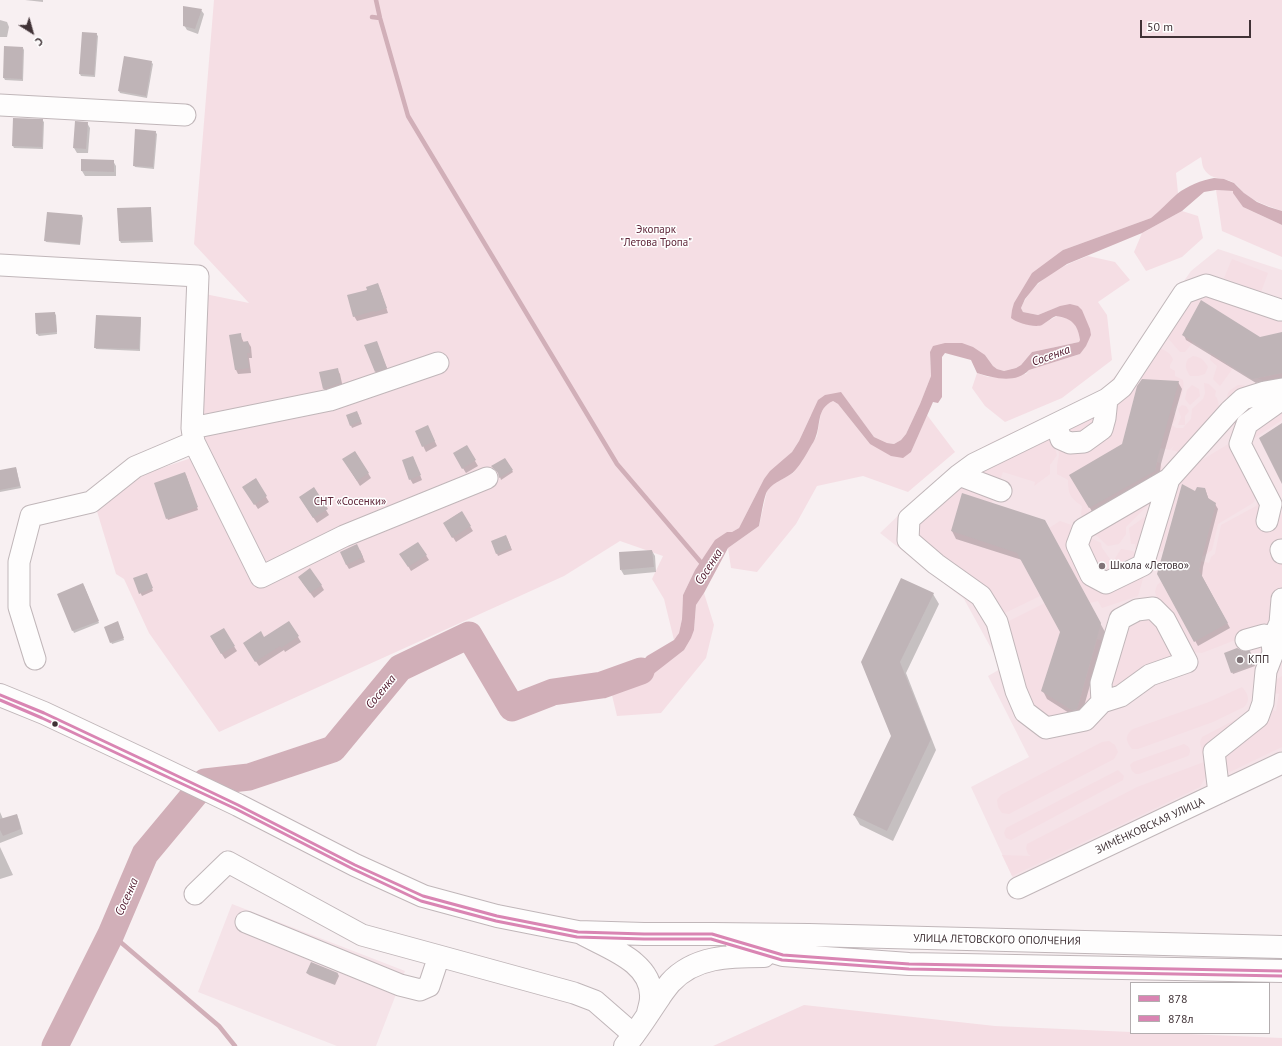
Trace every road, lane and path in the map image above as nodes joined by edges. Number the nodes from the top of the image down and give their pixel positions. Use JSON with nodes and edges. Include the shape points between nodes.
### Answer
{"nodes":[{"id":1,"x":0,"y":105,"type":"edge"},
{"id":2,"x":185,"y":115,"type":"dead end"},
{"id":3,"x":0,"y":265,"type":"edge"},
{"id":4,"x":1282,"y":310,"type":"edge"},
{"id":5,"x":438,"y":363,"type":"dead end"},
{"id":6,"x":1282,"y":389,"type":"edge"},
{"id":7,"x":1107,"y":399,"type":"junction"},
{"id":8,"x":1282,"y":399,"type":"edge"},
{"id":9,"x":1056,"y":424,"type":"junction"},
{"id":10,"x":193,"y":435,"type":"junction"},
{"id":11,"x":958,"y":475,"type":"junction"},
{"id":12,"x":487,"y":478,"type":"dead end"},
{"id":13,"x":1170,"y":479,"type":"junction"},
{"id":14,"x":1001,"y":491,"type":"dead end"},
{"id":15,"x":1267,"y":521,"type":"dead end"},
{"id":16,"x":1282,"y":599,"type":"edge"},
{"id":17,"x":1246,"y":640,"type":"dead end"},
{"id":18,"x":1272,"y":641,"type":"junction"},
{"id":19,"x":35,"y":659,"type":"dead end"},
{"id":20,"x":0,"y":695,"type":"edge"},
{"id":21,"x":1102,"y":702,"type":"junction"},
{"id":22,"x":1282,"y":762,"type":"edge"},
{"id":23,"x":1219,"y":793,"type":"junction"},
{"id":24,"x":1018,"y":888,"type":"dead end"},
{"id":25,"x":195,"y":894,"type":"dead end"},
{"id":26,"x":246,"y":922,"type":"dead end"},
{"id":27,"x":578,"y":932,"type":"junction"},
{"id":28,"x":712,"y":934,"type":"junction"},
{"id":29,"x":1282,"y":947,"type":"edge"},
{"id":30,"x":783,"y":955,"type":"junction"},
{"id":31,"x":439,"y":956,"type":"junction"},
{"id":32,"x":1282,"y":971,"type":"edge"},
{"id":33,"x":648,"y":1013,"type":"junction"},
{"id":34,"x":630,"y":1041,"type":"edge"}],
"edges":[{"from":1,"to":2,"type":"street"},
{"from":3,"to":10,"type":"street","via":[[198,276]]},
{"from":4,"to":7,"type":"street","via":[[1240,290],[1206,285],[1184,293],[1122,387]]},
{"from":5,"to":10,"type":"street","via":[[330,400]]},
{"from":6,"to":13,"type":"street","via":[[1242,399]]},
{"from":7,"to":9,"type":"street"},
{"from":7,"to":9,"type":"street","via":[[1102,429],[1084,442],[1070,443],[1061,439]]},
{"from":8,"to":15,"type":"street","via":[[1247,424],[1240,444],[1271,504]]},
{"from":9,"to":11,"type":"street","via":[[1020,444],[974,464]]},
{"from":10,"to":12,"type":"street","via":[[261,577],[344,536]]},
{"from":10,"to":19,"type":"street","via":[[135,467],[91,502],[31,516],[19,562],[19,606]]},
{"from":11,"to":14,"type":"street"},
{"from":11,"to":21,"type":"street","via":[[909,519],[908,540],[933,568],[981,596],[997,622],[1011,693],[1025,712],[1046,728],[1085,720]]},
{"from":13,"to":13,"type":"street","via":[[1083,529],[1077,545],[1091,575],[1106,583],[1143,565]]},
{"from":16,"to":18,"type":"street","via":[[1280,622]]},
{"from":17,"to":18,"type":"street","via":[[1264,635]]},
{"from":18,"to":23,"type":"street","via":[[1263,703],[1258,717],[1214,752]]},
{"from":20,"to":27,"type":"main road","name":"УЛИЦА ЛЕТОВСКОГО ОПОЛЧЕНИЯ","via":[[171,773],[423,896],[497,916]]},
{"from":21,"to":21,"type":"street","via":[[1101,683],[1120,619],[1137,610],[1153,608],[1165,620],[1187,662],[1148,670],[1121,696]]},
{"from":22,"to":23,"type":"street","name":"ЗИМЁНКОВСКАЯ УЛИЦА"},
{"from":23,"to":24,"type":"street","name":"ЗИМЁНКОВСКАЯ УЛИЦА"},
{"from":25,"to":31,"type":"street","via":[[228,862],[362,935]]},
{"from":26,"to":31,"type":"street","via":[[400,985],[420,990],[429,986]]},
{"from":27,"to":28,"type":"main road","name":"УЛИЦА ЛЕТОВСКОГО ОПОЛЧЕНИЯ"},
{"from":27,"to":33,"type":"main road","via":[[632,960],[643,972],[649,983],[651,997]]},
{"from":28,"to":29,"type":"main road","name":"УЛИЦА ЛЕТОВСКОГО ОПОЛЧЕНИЯ"},
{"from":28,"to":30,"type":"main road","name":"УЛИЦА ЛЕТОВСКОГО ОПОЛЧЕНИЯ"},
{"from":30,"to":32,"type":"main road","name":"УЛИЦА ЛЕТОВСКОГО ОПОЛЧЕНИЯ","via":[[909,964]]},
{"from":30,"to":33,"type":"main road","via":[[734,956],[703,961],[684,970],[670,983]]},
{"from":31,"to":34,"type":"street","via":[[595,1001]]},
{"from":33,"to":34,"type":"main road"}]}
